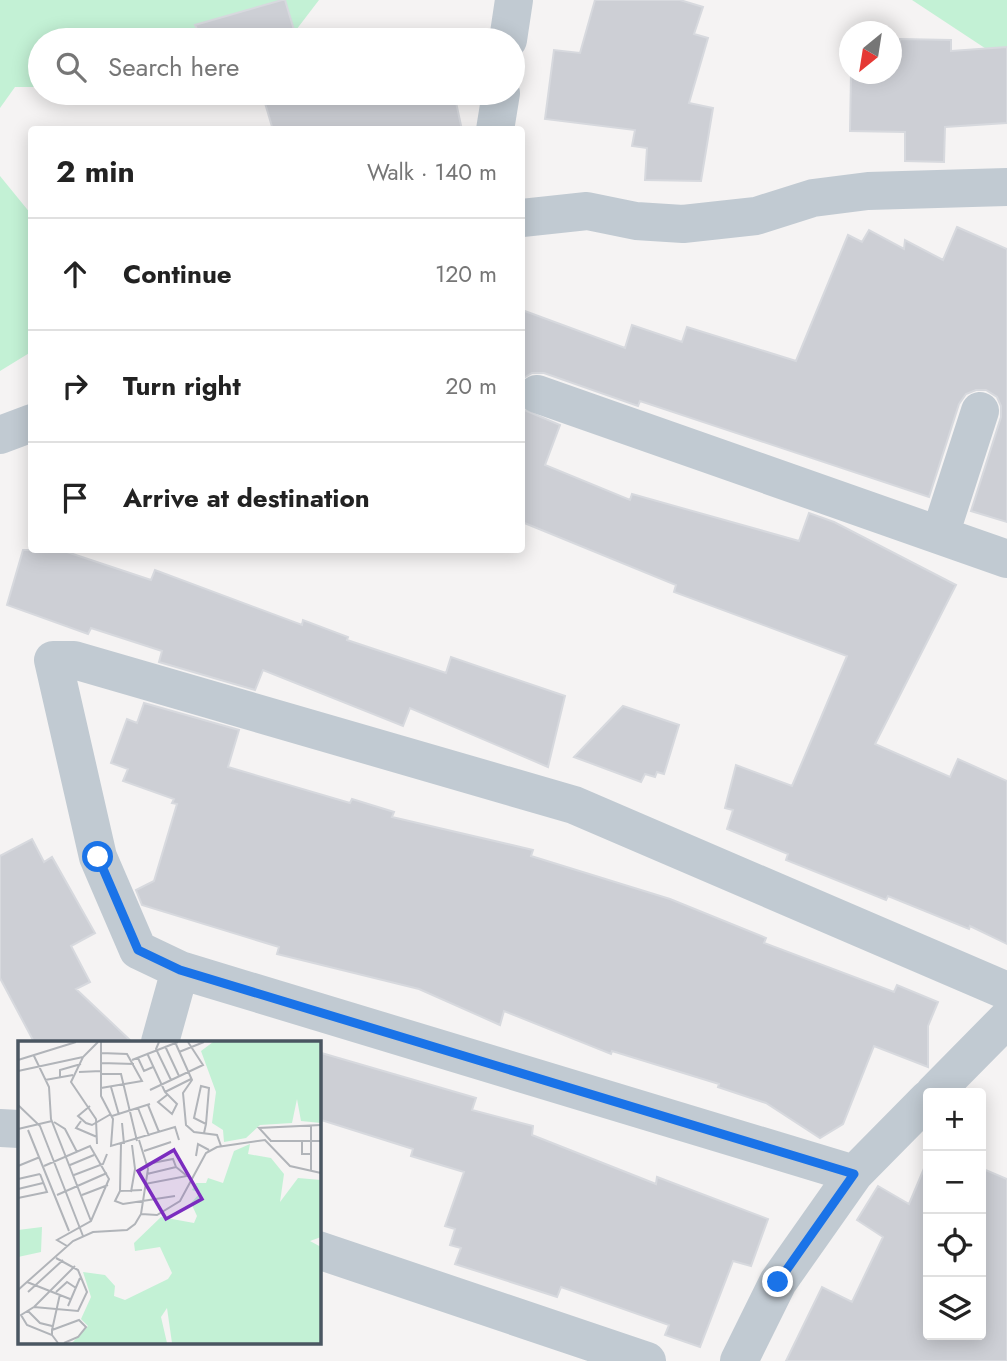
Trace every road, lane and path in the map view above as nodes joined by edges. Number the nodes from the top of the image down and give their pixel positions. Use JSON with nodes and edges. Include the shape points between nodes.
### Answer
{"nodes":[{"id":1,"x":514,"y":0,"type":"edge"},
{"id":2,"x":510,"y":28,"type":"edge"},
{"id":3,"x":498,"y":105,"type":"edge"},
{"id":4,"x":496,"y":126,"type":"edge"},
{"id":5,"x":1007,"y":187,"type":"edge"},
{"id":6,"x":525,"y":218,"type":"edge"},
{"id":7,"x":537,"y":394,"type":"dead end"},
{"id":8,"x":980,"y":411,"type":"dead end"},
{"id":9,"x":28,"y":424,"type":"edge"},
{"id":10,"x":0,"y":435,"type":"edge"},
{"id":11,"x":940,"y":535,"type":"junction"},
{"id":12,"x":1007,"y":559,"type":"edge"},
{"id":13,"x":180,"y":970,"type":"junction"},
{"id":14,"x":1007,"y":991,"type":"edge"},
{"id":15,"x":1007,"y":1018,"type":"edge"},
{"id":16,"x":160,"y":1041,"type":"edge"},
{"id":17,"x":939,"y":1088,"type":"edge"},
{"id":18,"x":923,"y":1104,"type":"edge"},
{"id":19,"x":0,"y":1128,"type":"edge"},
{"id":20,"x":18,"y":1129,"type":"edge"},
{"id":21,"x":854,"y":1174,"type":"junction"},
{"id":22,"x":320,"y":1251,"type":"edge"},
{"id":23,"x":647,"y":1361,"type":"edge"},
{"id":24,"x":739,"y":1361,"type":"edge"}],
"edges":[{"from":1,"to":2,"type":"street"},
{"from":3,"to":4,"type":"street"},
{"from":5,"to":6,"type":"street","via":[[868,191],[813,198],[756,216],[683,224],[587,211]]},
{"from":7,"to":11,"type":"street"},
{"from":8,"to":11,"type":"street"},
{"from":9,"to":10,"type":"street"},
{"from":11,"to":12,"type":"street"},
{"from":13,"to":14,"type":"street","via":[[138,950],[98,857],[53,660],[74,660],[574,805]]},
{"from":13,"to":16,"type":"street"},
{"from":13,"to":21,"type":"street"},
{"from":15,"to":17,"type":"street"},
{"from":18,"to":21,"type":"street"},
{"from":19,"to":20,"type":"street"},
{"from":21,"to":24,"type":"street","via":[[778,1282]]},
{"from":22,"to":23,"type":"street"}]}
